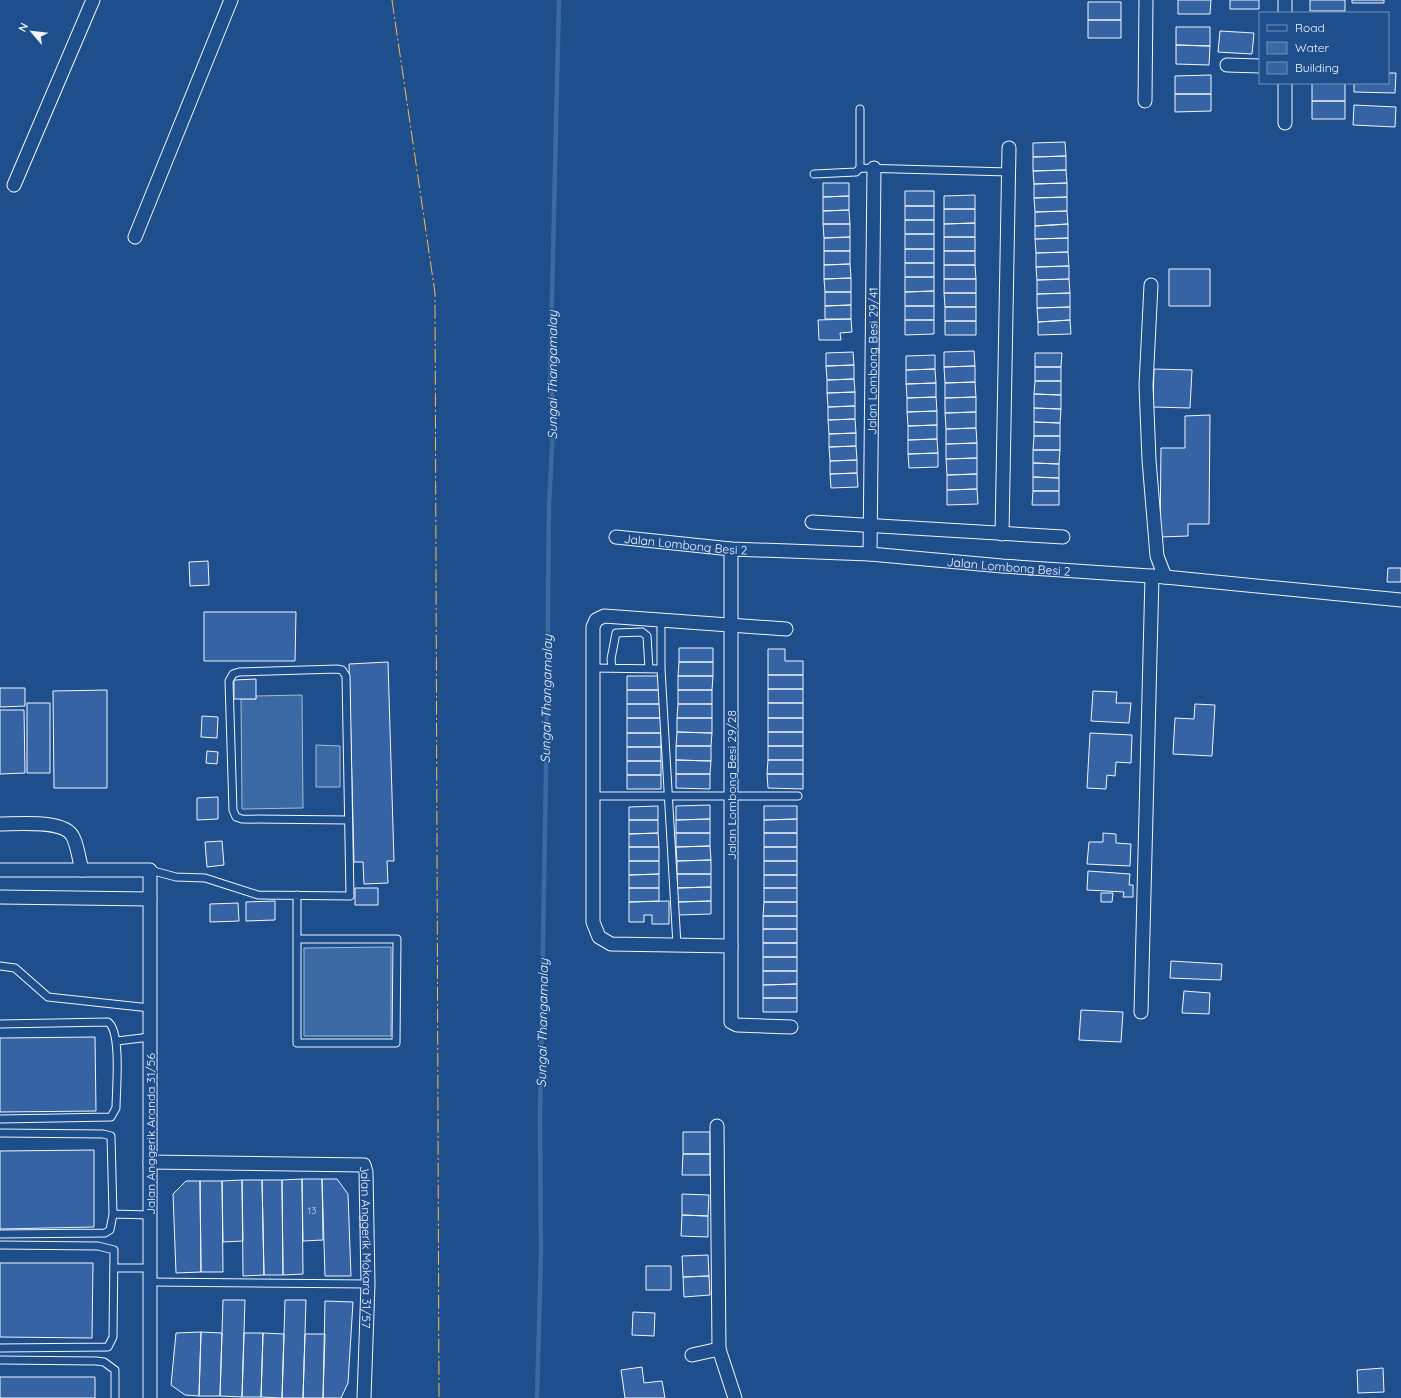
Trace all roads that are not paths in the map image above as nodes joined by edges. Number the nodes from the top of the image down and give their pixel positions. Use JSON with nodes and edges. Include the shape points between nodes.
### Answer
{"nodes":[{"id":1,"x":93,"y":0,"type":"edge"},
{"id":2,"x":231,"y":0,"type":"edge"},
{"id":3,"x":1146,"y":0,"type":"edge"},
{"id":4,"x":1285,"y":0,"type":"edge"},
{"id":5,"x":1285,"y":12,"type":"edge"},
{"id":6,"x":1227,"y":65,"type":"dead end"},
{"id":7,"x":1259,"y":66,"type":"edge"},
{"id":8,"x":1285,"y":84,"type":"edge"},
{"id":9,"x":1145,"y":101,"type":"dead end"},
{"id":10,"x":860,"y":109,"type":"dead end"},
{"id":11,"x":1285,"y":123,"type":"dead end"},
{"id":12,"x":1009,"y":148,"type":"dead end"},
{"id":13,"x":860,"y":168,"type":"junction"},
{"id":14,"x":874,"y":168,"type":"junction"},
{"id":15,"x":1009,"y":172,"type":"junction"},
{"id":16,"x":814,"y":174,"type":"dead end"},
{"id":17,"x":14,"y":185,"type":"dead end"},
{"id":18,"x":135,"y":238,"type":"dead end"},
{"id":19,"x":1151,"y":285,"type":"dead end"},
{"id":20,"x":812,"y":522,"type":"dead end"},
{"id":21,"x":870,"y":526,"type":"junction"},
{"id":22,"x":1002,"y":534,"type":"junction"},
{"id":23,"x":616,"y":537,"type":"dead end"},
{"id":24,"x":1063,"y":537,"type":"dead end"},
{"id":25,"x":731,"y":549,"type":"junction"},
{"id":26,"x":870,"y":554,"type":"junction"},
{"id":27,"x":1158,"y":577,"type":"junction"},
{"id":28,"x":1401,"y":600,"type":"edge"},
{"id":29,"x":661,"y":620,"type":"junction"},
{"id":30,"x":731,"y":625,"type":"junction"},
{"id":31,"x":786,"y":629,"type":"dead end"},
{"id":32,"x":593,"y":668,"type":"junction"},
{"id":33,"x":612,"y":668,"type":"junction"},
{"id":34,"x":649,"y":669,"type":"junction"},
{"id":35,"x":661,"y":669,"type":"junction"},
{"id":36,"x":593,"y":796,"type":"junction"},
{"id":37,"x":669,"y":796,"type":"junction"},
{"id":38,"x":731,"y":796,"type":"junction"},
{"id":39,"x":798,"y":796,"type":"dead end"},
{"id":40,"x":348,"y":820,"type":"junction"},
{"id":41,"x":0,"y":824,"type":"edge"},
{"id":42,"x":0,"y":870,"type":"edge"},
{"id":43,"x":82,"y":870,"type":"junction"},
{"id":44,"x":150,"y":870,"type":"junction"},
{"id":45,"x":297,"y":896,"type":"junction"},
{"id":46,"x":0,"y":897,"type":"edge"},
{"id":47,"x":150,"y":899,"type":"junction"},
{"id":48,"x":297,"y":939,"type":"junction"},
{"id":49,"x":677,"y":945,"type":"junction"},
{"id":50,"x":731,"y":946,"type":"junction"},
{"id":51,"x":0,"y":966,"type":"edge"},
{"id":52,"x":150,"y":1008,"type":"junction"},
{"id":53,"x":1141,"y":1012,"type":"dead end"},
{"id":54,"x":0,"y":1024,"type":"edge"},
{"id":55,"x":791,"y":1027,"type":"dead end"},
{"id":56,"x":150,"y":1038,"type":"junction"},
{"id":57,"x":116,"y":1041,"type":"junction"},
{"id":58,"x":0,"y":1119,"type":"edge"},
{"id":59,"x":717,"y":1126,"type":"dead end"},
{"id":60,"x":0,"y":1133,"type":"edge"},
{"id":61,"x":150,"y":1162,"type":"junction"},
{"id":62,"x":114,"y":1214,"type":"junction"},
{"id":63,"x":150,"y":1215,"type":"junction"},
{"id":64,"x":0,"y":1234,"type":"edge"},
{"id":65,"x":0,"y":1245,"type":"edge"},
{"id":66,"x":114,"y":1268,"type":"junction"},
{"id":67,"x":150,"y":1268,"type":"junction"},
{"id":68,"x":150,"y":1282,"type":"junction"},
{"id":69,"x":368,"y":1284,"type":"junction"},
{"id":70,"x":0,"y":1348,"type":"edge"},
{"id":71,"x":719,"y":1349,"type":"junction"},
{"id":72,"x":692,"y":1355,"type":"dead end"},
{"id":73,"x":0,"y":1360,"type":"edge"},
{"id":74,"x":115,"y":1398,"type":"edge"},
{"id":75,"x":150,"y":1398,"type":"edge"},
{"id":76,"x":364,"y":1398,"type":"edge"},
{"id":77,"x":735,"y":1398,"type":"edge"}],
"edges":[{"from":1,"to":17,"type":"street"},
{"from":2,"to":18,"type":"street"},
{"from":3,"to":9,"type":"street"},
{"from":4,"to":5,"type":"street"},
{"from":6,"to":7,"type":"street"},
{"from":8,"to":11,"type":"street"},
{"from":10,"to":13,"type":"lane"},
{"from":12,"to":15,"type":"street"},
{"from":13,"to":14,"type":"lane"},
{"from":13,"to":16,"type":"lane","via":[[856,172]]},
{"from":14,"to":15,"type":"lane"},
{"from":14,"to":21,"type":"street","name":"Jalan Lombong Besi 29/41"},
{"from":15,"to":22,"type":"street"},
{"from":19,"to":27,"type":"street","via":[[1146,384]]},
{"from":20,"to":21,"type":"street"},
{"from":21,"to":22,"type":"street"},
{"from":21,"to":26,"type":"street","name":"Jalan Lombong Besi 29/41"},
{"from":22,"to":24,"type":"street"},
{"from":23,"to":25,"type":"street","name":"Jalan Lombong Besi 2"},
{"from":25,"to":26,"type":"street","name":"Jalan Lombong Besi 2"},
{"from":25,"to":30,"type":"street","name":"Jalan Lombong Besi 29/28"},
{"from":26,"to":27,"type":"street","name":"Jalan Lombong Besi 2"},
{"from":27,"to":28,"type":"street","name":"Jalan Lombong Besi 2"},
{"from":27,"to":53,"type":"street"},
{"from":29,"to":30,"type":"street"},
{"from":29,"to":32,"type":"street","via":[[604,616],[596,620],[593,627]]},
{"from":29,"to":35,"type":"lane"},
{"from":30,"to":31,"type":"street"},
{"from":30,"to":38,"type":"street","name":"Jalan Lombong Besi 29/28"},
{"from":32,"to":33,"type":"lane"},
{"from":32,"to":36,"type":"street"},
{"from":33,"to":34,"type":"lane"},
{"from":33,"to":34,"type":"lane","via":[[611,659],[616,633],[642,632],[647,636]]},
{"from":34,"to":35,"type":"lane"},
{"from":35,"to":37,"type":"lane"},
{"from":36,"to":37,"type":"lane"},
{"from":36,"to":49,"type":"street","via":[[593,922],[599,937],[611,944]]},
{"from":37,"to":38,"type":"lane"},
{"from":37,"to":49,"type":"lane"},
{"from":38,"to":39,"type":"lane"},
{"from":38,"to":50,"type":"street","name":"Jalan Lombong Besi 29/28"},
{"from":40,"to":40,"type":"lane","via":[[236,817],[233,810],[230,681],[232,674],[342,670],[346,676]]},
{"from":40,"to":45,"type":"lane","via":[[350,896]]},
{"from":41,"to":43,"type":"street","via":[[49,824],[61,827],[73,836]]},
{"from":42,"to":43,"type":"street"},
{"from":43,"to":44,"type":"street"},
{"from":44,"to":45,"type":"lane","via":[[176,877],[205,878],[258,895]]},
{"from":44,"to":47,"type":"street","name":"Jalan Anggerik Aranda 31/56"},
{"from":45,"to":48,"type":"lane"},
{"from":46,"to":47,"type":"street"},
{"from":47,"to":52,"type":"street","name":"Jalan Anggerik Aranda 31/56"},
{"from":48,"to":48,"type":"lane","via":[[297,1043],[396,1043],[397,939]]},
{"from":49,"to":50,"type":"street"},
{"from":50,"to":55,"type":"street","name":"Jalan Lombong Besi 29/28","via":[[731,1022],[737,1025]]},
{"from":51,"to":52,"type":"lane","via":[[15,968],[48,997]]},
{"from":52,"to":56,"type":"street","name":"Jalan Anggerik Aranda 31/56"},
{"from":54,"to":57,"type":"lane","via":[[108,1022],[112,1024]]},
{"from":56,"to":57,"type":"lane"},
{"from":56,"to":61,"type":"street","name":"Jalan Anggerik Aranda 31/56"},
{"from":57,"to":58,"type":"lane","via":[[116,1108],[111,1117]]},
{"from":59,"to":71,"type":"street"},
{"from":60,"to":62,"type":"lane","via":[[111,1136]]},
{"from":61,"to":63,"type":"street","name":"Jalan Anggerik Aranda 31/56"},
{"from":61,"to":69,"type":"street","name":"Jalan Anggerik Mokara 31/57","via":[[364,1165]]},
{"from":62,"to":63,"type":"lane"},
{"from":62,"to":64,"type":"lane","via":[[110,1230],[105,1233]]},
{"from":63,"to":67,"type":"street","name":"Jalan Anggerik Aranda 31/56"},
{"from":65,"to":66,"type":"lane","via":[[105,1247],[114,1250]]},
{"from":66,"to":67,"type":"lane"},
{"from":66,"to":70,"type":"lane","via":[[113,1337],[108,1347]]},
{"from":67,"to":68,"type":"street","name":"Jalan Anggerik Aranda 31/56"},
{"from":68,"to":69,"type":"lane"},
{"from":68,"to":75,"type":"street","name":"Jalan Anggerik Aranda 31/56"},
{"from":69,"to":76,"type":"street","name":"Jalan Anggerik Mokara 31/57"},
{"from":71,"to":72,"type":"street"},
{"from":71,"to":77,"type":"street"},
{"from":73,"to":74,"type":"lane","via":[[104,1362],[115,1370]]}]}
